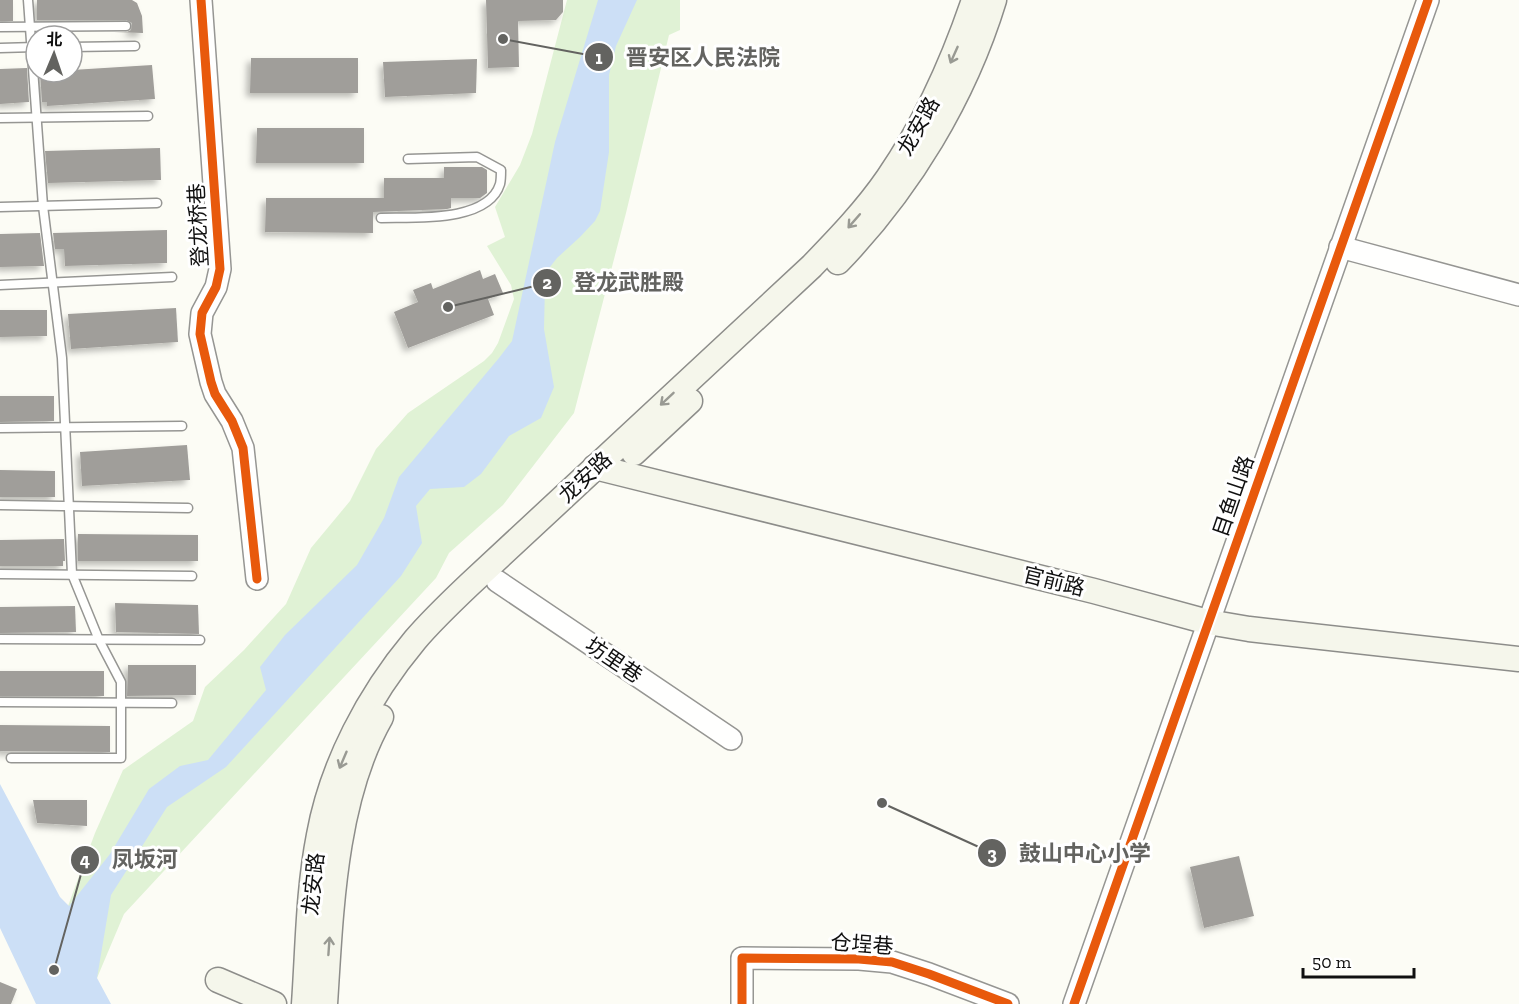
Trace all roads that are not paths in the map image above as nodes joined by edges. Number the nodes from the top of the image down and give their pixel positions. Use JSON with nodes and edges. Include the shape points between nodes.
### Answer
{"nodes":[{"id":1,"x":28,"y":0,"type":"edge"},
{"id":2,"x":201,"y":0,"type":"edge"},
{"id":3,"x":974,"y":0,"type":"edge"},
{"id":4,"x":994,"y":0,"type":"edge"},
{"id":5,"x":1428,"y":0,"type":"edge"},
{"id":6,"x":30,"y":24,"type":"edge"},
{"id":7,"x":84,"y":26,"type":"edge"},
{"id":8,"x":126,"y":26,"type":"dead end"},
{"id":9,"x":0,"y":27,"type":"edge"},
{"id":10,"x":24,"y":27,"type":"edge"},
{"id":11,"x":135,"y":46,"type":"dead end"},
{"id":12,"x":24,"y":47,"type":"edge"},
{"id":13,"x":84,"y":47,"type":"edge"},
{"id":14,"x":0,"y":48,"type":"edge"},
{"id":15,"x":36,"y":84,"type":"edge"},
{"id":16,"x":148,"y":116,"type":"dead end"},
{"id":17,"x":38,"y":117,"type":"junction"},
{"id":18,"x":0,"y":118,"type":"edge"},
{"id":19,"x":408,"y":159,"type":"dead end"},
{"id":20,"x":157,"y":203,"type":"dead end"},
{"id":21,"x":43,"y":206,"type":"junction"},
{"id":22,"x":0,"y":207,"type":"edge"},
{"id":23,"x":381,"y":218,"type":"dead end"},
{"id":24,"x":1340,"y":247,"type":"junction"},
{"id":25,"x":172,"y":278,"type":"dead end"},
{"id":26,"x":52,"y":284,"type":"junction"},
{"id":27,"x":0,"y":285,"type":"edge"},
{"id":28,"x":1519,"y":295,"type":"edge"},
{"id":29,"x":182,"y":426,"type":"dead end"},
{"id":30,"x":66,"y":427,"type":"junction"},
{"id":31,"x":0,"y":428,"type":"edge"},
{"id":32,"x":611,"y":463,"type":"junction"},
{"id":33,"x":0,"y":505,"type":"edge"},
{"id":34,"x":69,"y":506,"type":"junction"},
{"id":35,"x":188,"y":508,"type":"dead end"},
{"id":36,"x":0,"y":574,"type":"edge"},
{"id":37,"x":72,"y":574,"type":"junction"},
{"id":38,"x":192,"y":576,"type":"dead end"},
{"id":39,"x":257,"y":579,"type":"dead end"},
{"id":40,"x":497,"y":581,"type":"junction"},
{"id":41,"x":1211,"y":614,"type":"junction"},
{"id":42,"x":0,"y":639,"type":"edge"},
{"id":43,"x":99,"y":640,"type":"junction"},
{"id":44,"x":200,"y":640,"type":"dead end"},
{"id":45,"x":1519,"y":644,"type":"edge"},
{"id":46,"x":1519,"y":659,"type":"edge"},
{"id":47,"x":0,"y":702,"type":"edge"},
{"id":48,"x":121,"y":703,"type":"junction"},
{"id":49,"x":172,"y":704,"type":"dead end"},
{"id":50,"x":731,"y":739,"type":"dead end"},
{"id":51,"x":11,"y":758,"type":"dead end"},
{"id":52,"x":221,"y":993,"type":"edge"},
{"id":53,"x":274,"y":1004,"type":"edge"},
{"id":54,"x":304,"y":1004,"type":"edge"},
{"id":55,"x":325,"y":1004,"type":"edge"},
{"id":56,"x":742,"y":1004,"type":"edge"},
{"id":57,"x":1008,"y":1004,"type":"edge"},
{"id":58,"x":1074,"y":1004,"type":"edge"}],
"edges":[{"from":1,"to":6,"type":"lane"},
{"from":2,"to":39,"type":"street","name":"登龙桥巷","via":[[220,268],[216,287],[202,313],[200,334],[213,388],[243,448]]},
{"from":3,"to":32,"type":"main road","name":"龙安路","one_way":true,"via":[[932,102],[872,199],[812,266]]},
{"from":4,"to":32,"type":"main road","name":"龙安路","via":[[983,34],[932,141],[881,215],[838,262]]},
{"from":5,"to":24,"type":"street","name":"目鱼山路"},
{"from":7,"to":8,"type":"lane"},
{"from":9,"to":10,"type":"lane"},
{"from":11,"to":13,"type":"lane"},
{"from":12,"to":14,"type":"lane"},
{"from":15,"to":17,"type":"lane"},
{"from":16,"to":17,"type":"lane"},
{"from":17,"to":18,"type":"lane"},
{"from":17,"to":21,"type":"lane"},
{"from":19,"to":23,"type":"lane","via":[[477,157],[501,170],[500,185],[489,201],[459,215]]},
{"from":20,"to":21,"type":"lane"},
{"from":21,"to":22,"type":"lane"},
{"from":21,"to":26,"type":"lane"},
{"from":24,"to":28,"type":"street"},
{"from":24,"to":41,"type":"street","name":"目鱼山路"},
{"from":25,"to":26,"type":"lane"},
{"from":26,"to":27,"type":"lane"},
{"from":26,"to":30,"type":"lane"},
{"from":29,"to":30,"type":"lane"},
{"from":30,"to":31,"type":"lane"},
{"from":30,"to":34,"type":"lane"},
{"from":32,"to":40,"type":"main road","name":"龙安路"},
{"from":32,"to":41,"type":"main road","name":"官前路","via":[[1094,591]]},
{"from":32,"to":54,"type":"main road","name":"龙安路","one_way":true,"via":[[430,623],[393,669],[361,721],[333,784],[319,835]]},
{"from":33,"to":34,"type":"lane"},
{"from":34,"to":35,"type":"lane"},
{"from":34,"to":37,"type":"lane"},
{"from":36,"to":37,"type":"lane"},
{"from":37,"to":38,"type":"lane"},
{"from":37,"to":43,"type":"lane"},
{"from":40,"to":50,"type":"street","name":"坊里巷"},
{"from":55,"to":40,"type":"main road","name":"龙安路","one_way":true,"via":[[339,854],[353,787],[374,729],[403,682],[435,642]]},
{"from":41,"to":45,"type":"main road","name":"官前路","via":[[1254,615]]},
{"from":41,"to":46,"type":"main road","name":"官前路","via":[[1250,629]]},
{"from":41,"to":58,"type":"street","name":"目鱼山路"},
{"from":42,"to":43,"type":"lane"},
{"from":43,"to":44,"type":"lane"},
{"from":43,"to":48,"type":"lane","via":[[122,682]]},
{"from":47,"to":48,"type":"lane"},
{"from":48,"to":49,"type":"lane"},
{"from":48,"to":51,"type":"lane","via":[[121,758]]},
{"from":52,"to":53,"type":"main road"},
{"from":56,"to":57,"type":"street","name":"仓埕巷","via":[[742,958],[892,962]]}]}
